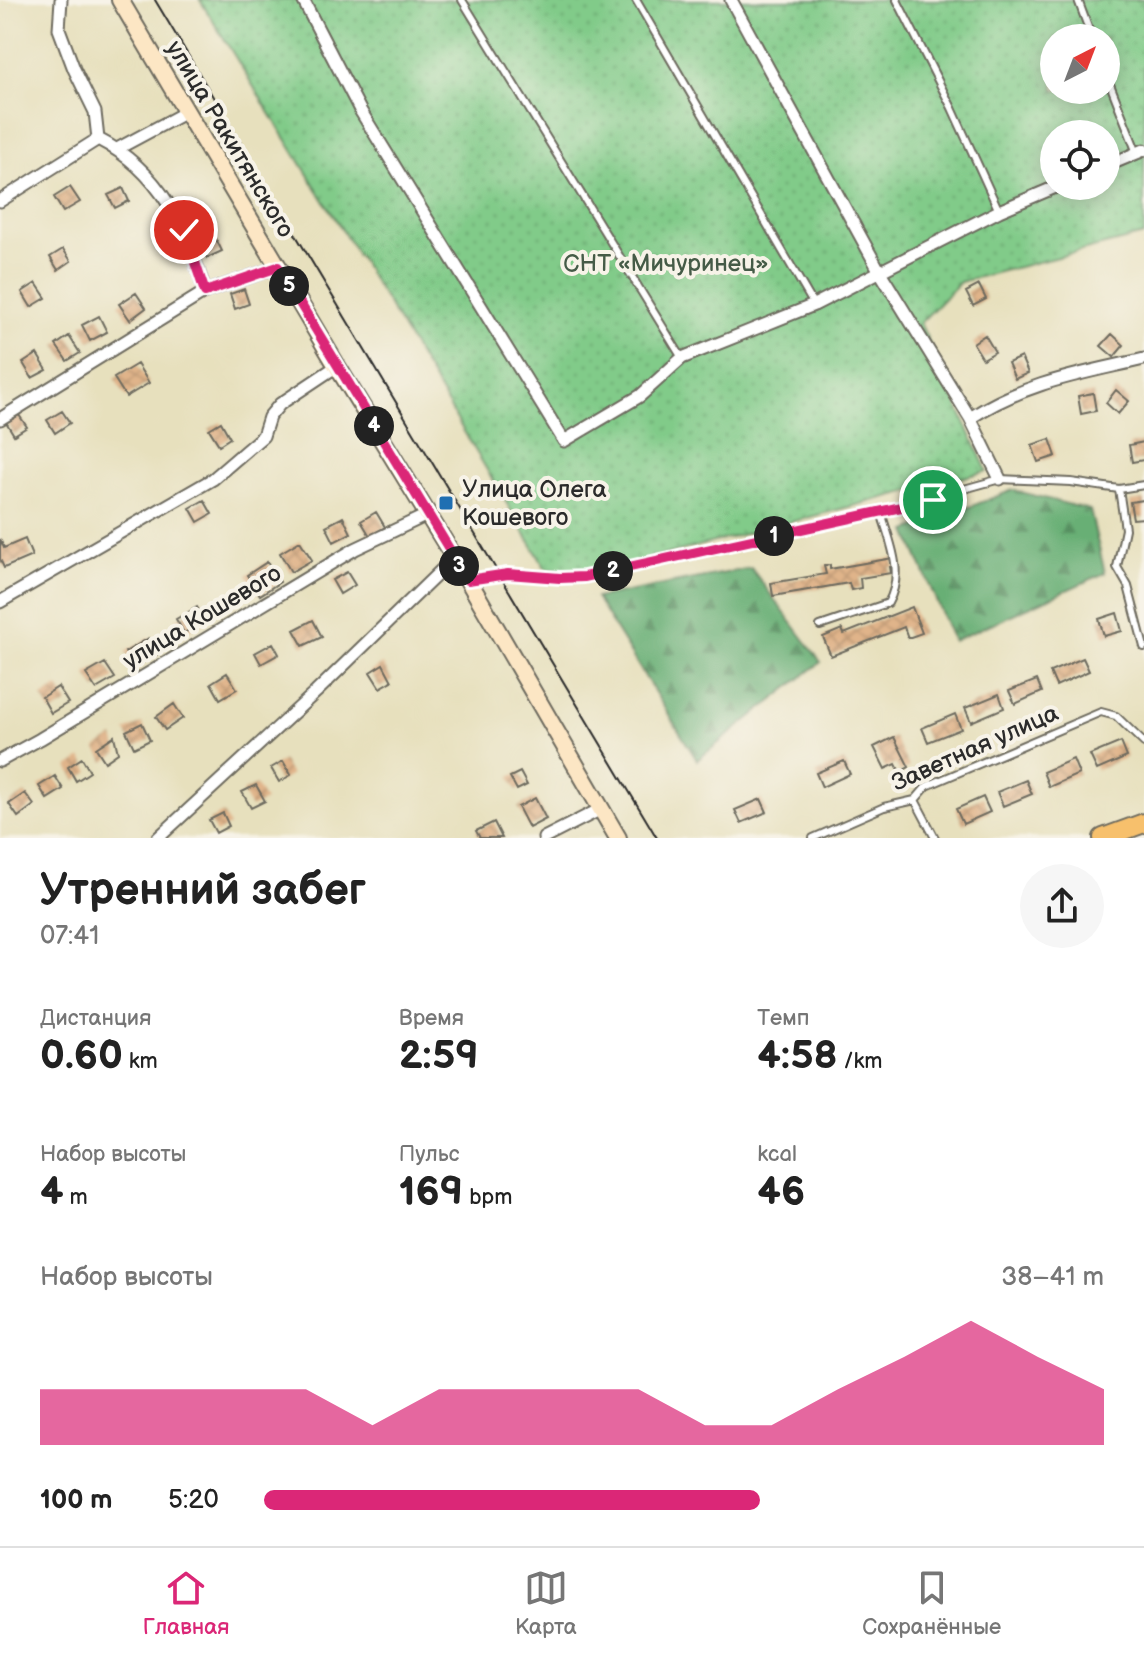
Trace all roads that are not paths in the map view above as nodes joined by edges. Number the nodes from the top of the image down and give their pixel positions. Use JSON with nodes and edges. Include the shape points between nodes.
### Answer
{"nodes":[{"id":1,"x":61,"y":0,"type":"edge"},
{"id":2,"x":120,"y":0,"type":"edge"},
{"id":3,"x":303,"y":0,"type":"edge"},
{"id":4,"x":462,"y":0,"type":"edge"},
{"id":5,"x":636,"y":0,"type":"edge"},
{"id":6,"x":731,"y":0,"type":"edge"},
{"id":7,"x":897,"y":0,"type":"edge"},
{"id":8,"x":1078,"y":0,"type":"edge"},
{"id":9,"x":1087,"y":24,"type":"edge"},
{"id":10,"x":1119,"y":104,"type":"edge"},
{"id":11,"x":186,"y":112,"type":"junction"},
{"id":12,"x":98,"y":139,"type":"junction"},
{"id":13,"x":117,"y":149,"type":"junction"},
{"id":14,"x":1140,"y":152,"type":"edge"},
{"id":15,"x":1120,"y":160,"type":"edge"},
{"id":16,"x":1040,"y":194,"type":"edge"},
{"id":17,"x":0,"y":201,"type":"edge"},
{"id":18,"x":999,"y":211,"type":"junction"},
{"id":19,"x":278,"y":267,"type":"junction"},
{"id":20,"x":880,"y":272,"type":"junction"},
{"id":21,"x":205,"y":292,"type":"junction"},
{"id":22,"x":814,"y":305,"type":"junction"},
{"id":23,"x":682,"y":358,"type":"junction"},
{"id":24,"x":1144,"y":359,"type":"edge"},
{"id":25,"x":337,"y":366,"type":"junction"},
{"id":26,"x":970,"y":418,"type":"junction"},
{"id":27,"x":0,"y":419,"type":"edge"},
{"id":28,"x":1000,"y":479,"type":"junction"},
{"id":29,"x":1144,"y":485,"type":"edge"},
{"id":30,"x":1119,"y":489,"type":"junction"},
{"id":31,"x":881,"y":512,"type":"junction"},
{"id":32,"x":429,"y":514,"type":"junction"},
{"id":33,"x":454,"y":558,"type":"junction"},
{"id":34,"x":468,"y":580,"type":"junction"},
{"id":35,"x":0,"y":602,"type":"edge"},
{"id":36,"x":820,"y":626,"type":"dead end"},
{"id":37,"x":1144,"y":647,"type":"edge"},
{"id":38,"x":1144,"y":743,"type":"edge"},
{"id":39,"x":0,"y":761,"type":"edge"},
{"id":40,"x":915,"y":800,"type":"junction"},
{"id":41,"x":601,"y":809,"type":"junction"},
{"id":42,"x":1144,"y":823,"type":"edge"},
{"id":43,"x":158,"y":838,"type":"edge"},
{"id":44,"x":544,"y":838,"type":"edge"},
{"id":45,"x":618,"y":838,"type":"edge"},
{"id":46,"x":813,"y":838,"type":"edge"},
{"id":47,"x":935,"y":838,"type":"edge"},
{"id":48,"x":1103,"y":838,"type":"edge"}],
"edges":[{"from":1,"to":12,"type":"street","via":[[59,29],[95,112]]},
{"from":2,"to":11,"type":"main road","name":"улица Ракитянского"},
{"from":3,"to":23,"type":"street","via":[[360,110],[564,441],[640,396]]},
{"from":4,"to":23,"type":"lane"},
{"from":5,"to":22,"type":"lane"},
{"from":6,"to":20,"type":"street"},
{"from":7,"to":18,"type":"lane"},
{"from":8,"to":9,"type":"lane"},
{"from":10,"to":14,"type":"lane"},
{"from":11,"to":13,"type":"street"},
{"from":11,"to":19,"type":"main road","name":"улица Ракитянского"},
{"from":12,"to":13,"type":"street"},
{"from":12,"to":17,"type":"street"},
{"from":13,"to":21,"type":"street","via":[[156,185],[184,230]]},
{"from":14,"to":15,"type":"street"},
{"from":16,"to":18,"type":"street"},
{"from":18,"to":20,"type":"street"},
{"from":19,"to":21,"type":"street"},
{"from":19,"to":25,"type":"main road","name":"улица Ракитянского"},
{"from":20,"to":22,"type":"street"},
{"from":20,"to":26,"type":"street"},
{"from":21,"to":27,"type":"street"},
{"from":22,"to":23,"type":"street"},
{"from":24,"to":26,"type":"street","via":[[1035,384]]},
{"from":25,"to":32,"type":"main road","name":"улица Ракитянского"},
{"from":25,"to":35,"type":"street","via":[[280,404],[263,436],[213,479]]},
{"from":26,"to":28,"type":"street"},
{"from":28,"to":30,"type":"lane"},
{"from":28,"to":31,"type":"lane"},
{"from":29,"to":30,"type":"lane"},
{"from":30,"to":37,"type":"lane","via":[[1125,529],[1117,567],[1128,586]]},
{"from":31,"to":34,"type":"lane","via":[[584,577],[508,574]]},
{"from":31,"to":36,"type":"lane","via":[[896,560],[893,594],[888,603]]},
{"from":32,"to":33,"type":"main road","name":"улица Ракитянского"},
{"from":32,"to":39,"type":"street","name":"улица Кошевого","via":[[355,549]]},
{"from":33,"to":34,"type":"main road","name":"улица Ракитянского"},
{"from":33,"to":43,"type":"street"},
{"from":34,"to":41,"type":"main road","name":"улица Ракитянского"},
{"from":38,"to":40,"type":"lane","name":"Заветная улица","via":[[1116,716],[1101,712],[927,786]]},
{"from":40,"to":46,"type":"lane","name":"Заветная улица","via":[[884,807]]},
{"from":40,"to":47,"type":"lane"},
{"from":41,"to":44,"type":"street"},
{"from":41,"to":45,"type":"main road","name":"улица Ракитянского"},
{"from":42,"to":48,"type":"main road"}]}
